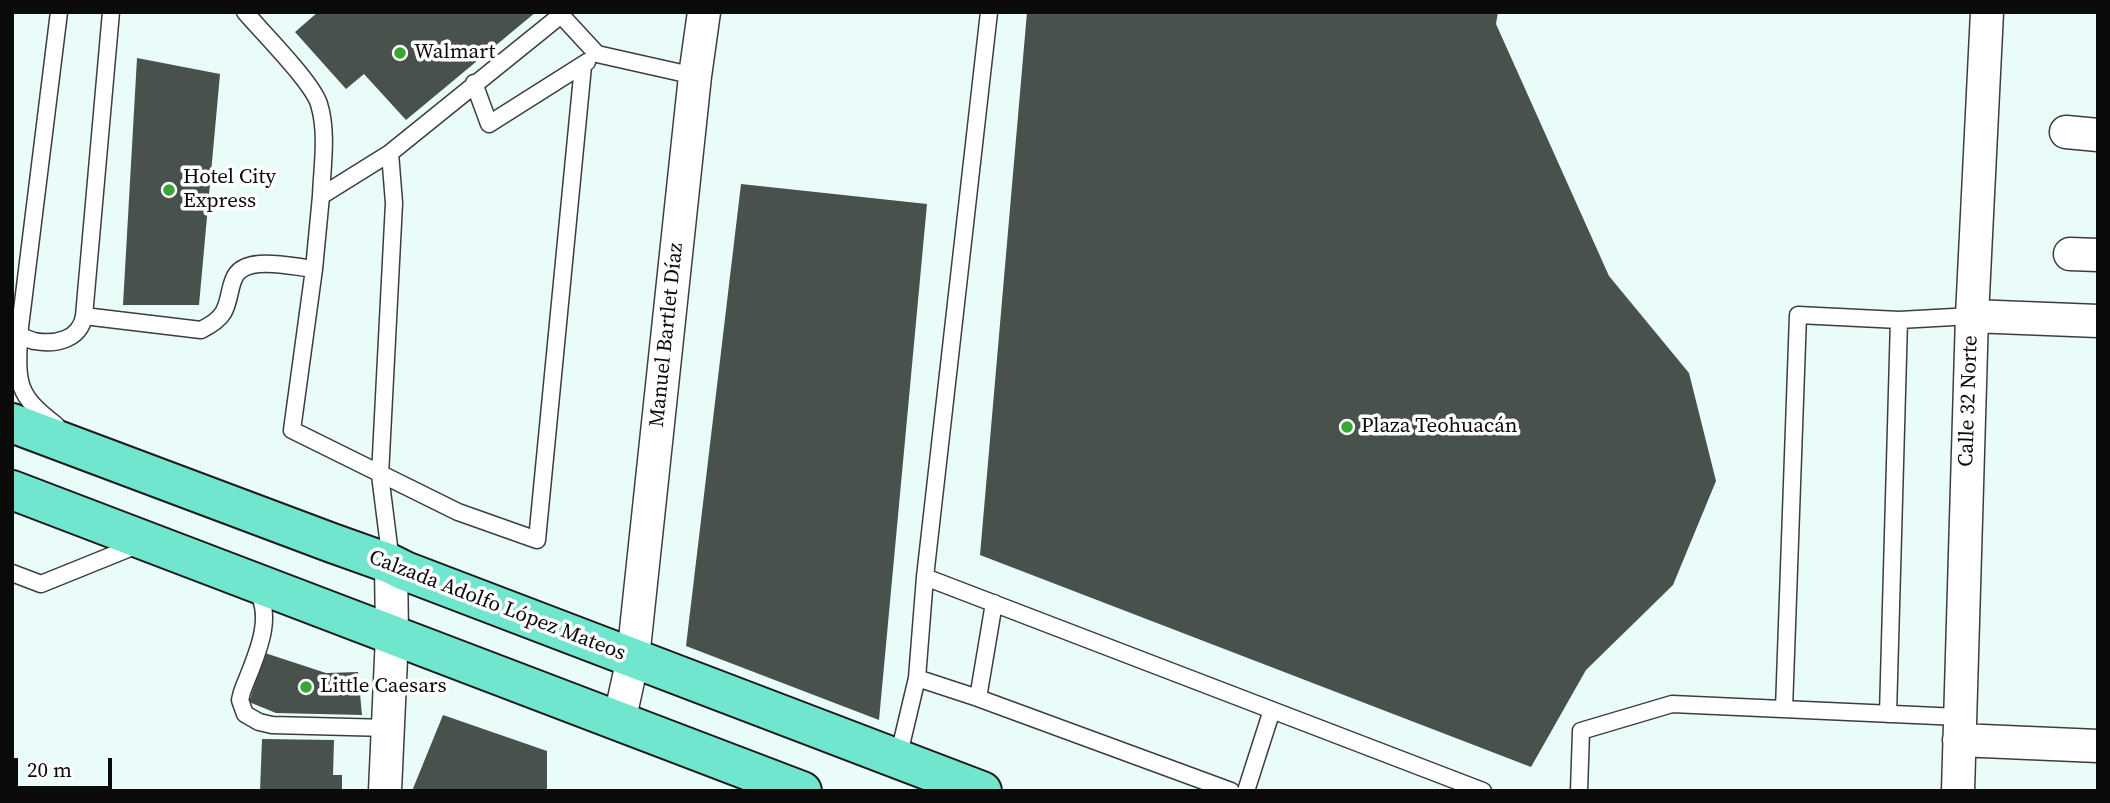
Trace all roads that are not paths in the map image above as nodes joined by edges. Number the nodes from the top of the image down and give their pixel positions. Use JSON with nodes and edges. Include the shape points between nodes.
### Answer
{"nodes":[{"id":1,"x":59,"y":12,"type":"edge"},
{"id":2,"x":111,"y":12,"type":"edge"},
{"id":3,"x":243,"y":12,"type":"edge"},
{"id":4,"x":704,"y":12,"type":"edge"},
{"id":5,"x":989,"y":12,"type":"edge"},
{"id":6,"x":1987,"y":12,"type":"edge"},
{"id":7,"x":562,"y":14,"type":"edge"},
{"id":8,"x":597,"y":54,"type":"junction"},
{"id":9,"x":583,"y":66,"type":"junction"},
{"id":10,"x":695,"y":76,"type":"junction"},
{"id":11,"x":474,"y":83,"type":"junction"},
{"id":12,"x":2066,"y":132,"type":"dead end"},
{"id":13,"x":2098,"y":135,"type":"edge"},
{"id":14,"x":390,"y":153,"type":"junction"},
{"id":15,"x":321,"y":196,"type":"junction"},
{"id":16,"x":314,"y":269,"type":"junction"},
{"id":17,"x":84,"y":316,"type":"junction"},
{"id":18,"x":1972,"y":316,"type":"junction"},
{"id":19,"x":1899,"y":320,"type":"junction"},
{"id":20,"x":2098,"y":321,"type":"edge"},
{"id":21,"x":16,"y":334,"type":"edge"},
{"id":22,"x":12,"y":423,"type":"edge"},
{"id":23,"x":95,"y":454,"type":"junction"},
{"id":24,"x":380,"y":475,"type":"junction"},
{"id":25,"x":12,"y":490,"type":"edge"},
{"id":26,"x":145,"y":542,"type":"junction"},
{"id":27,"x":391,"y":564,"type":"junction"},
{"id":28,"x":12,"y":573,"type":"edge"},
{"id":29,"x":925,"y":577,"type":"junction"},
{"id":30,"x":251,"y":582,"type":"junction"},
{"id":31,"x":994,"y":603,"type":"junction"},
{"id":32,"x":392,"y":636,"type":"junction"},
{"id":33,"x":633,"y":658,"type":"junction"},
{"id":34,"x":917,"y":678,"type":"junction"},
{"id":35,"x":978,"y":698,"type":"junction"},
{"id":36,"x":1784,"y":709,"type":"junction"},
{"id":37,"x":1272,"y":710,"type":"junction"},
{"id":38,"x":1888,"y":714,"type":"junction"},
{"id":39,"x":620,"y":722,"type":"junction"},
{"id":40,"x":388,"y":728,"type":"junction"},
{"id":41,"x":1959,"y":728,"type":"junction"},
{"id":42,"x":2098,"y":746,"type":"edge"},
{"id":43,"x":898,"y":758,"type":"junction"},
{"id":44,"x":385,"y":791,"type":"edge"},
{"id":45,"x":802,"y":791,"type":"edge"},
{"id":46,"x":982,"y":791,"type":"edge"},
{"id":47,"x":1231,"y":791,"type":"edge"},
{"id":48,"x":1246,"y":791,"type":"edge"},
{"id":49,"x":1483,"y":791,"type":"edge"},
{"id":50,"x":1579,"y":791,"type":"edge"},
{"id":51,"x":1958,"y":791,"type":"edge"}],
"edges":[{"from":1,"to":21,"type":"lane"},
{"from":2,"to":17,"type":"lane"},
{"from":3,"to":15,"type":"lane","via":[[318,102],[323,135]]},
{"from":4,"to":10,"type":"street","name":"Manuel Bartlet Díaz"},
{"from":5,"to":29,"type":"lane"},
{"from":6,"to":18,"type":"street","name":"Calle 32 Norte"},
{"from":7,"to":8,"type":"lane"},
{"from":7,"to":11,"type":"lane"},
{"from":8,"to":9,"type":"lane"},
{"from":8,"to":10,"type":"lane"},
{"from":9,"to":11,"type":"lane","via":[[489,124]]},
{"from":9,"to":24,"type":"lane","via":[[537,540],[458,512]]},
{"from":10,"to":33,"type":"street","name":"Manuel Bartlet Díaz"},
{"from":11,"to":14,"type":"lane"},
{"from":12,"to":13,"type":"street"},
{"from":14,"to":15,"type":"lane"},
{"from":14,"to":24,"type":"lane","via":[[394,203]]},
{"from":15,"to":16,"type":"lane"},
{"from":16,"to":17,"type":"lane","via":[[248,266],[232,279],[224,311],[201,331]]},
{"from":16,"to":24,"type":"lane","via":[[292,430]]},
{"from":17,"to":21,"type":"lane","via":[[79,331],[67,339],[34,341]]},
{"from":18,"to":19,"type":"lane"},
{"from":18,"to":20,"type":"street"},
{"from":18,"to":41,"type":"street","name":"Calle 32 Norte"},
{"from":19,"to":36,"type":"lane","via":[[1798,315]]},
{"from":19,"to":38,"type":"lane"},
{"from":21,"to":23,"type":"lane","via":[[17,374],[32,406]]},
{"from":22,"to":23,"type":"main road","name":"Calzada Adolfo López Mateos"},
{"from":23,"to":27,"type":"main road","name":"Calzada Adolfo López Mateos"},
{"from":24,"to":27,"type":"lane"},
{"from":25,"to":26,"type":"main road"},
{"from":26,"to":28,"type":"lane","via":[[41,584]]},
{"from":26,"to":30,"type":"main road"},
{"from":27,"to":32,"type":"street"},
{"from":27,"to":33,"type":"main road","name":"Calzada Adolfo López Mateos"},
{"from":29,"to":31,"type":"lane"},
{"from":29,"to":34,"type":"lane"},
{"from":30,"to":32,"type":"main road"},
{"from":30,"to":40,"type":"lane","via":[[260,593],[264,623],[240,700],[245,714],[272,725]]},
{"from":31,"to":35,"type":"lane"},
{"from":31,"to":37,"type":"lane"},
{"from":32,"to":39,"type":"main road"},
{"from":32,"to":40,"type":"street"},
{"from":33,"to":39,"type":"street","name":"Manuel Bartlet Díaz"},
{"from":33,"to":43,"type":"main road","name":"Calzada Adolfo López Mateos"},
{"from":34,"to":35,"type":"lane"},
{"from":34,"to":43,"type":"lane"},
{"from":35,"to":47,"type":"lane"},
{"from":36,"to":38,"type":"lane"},
{"from":36,"to":50,"type":"lane","via":[[1672,704],[1581,731]]},
{"from":37,"to":48,"type":"lane"},
{"from":37,"to":49,"type":"lane"},
{"from":38,"to":41,"type":"lane"},
{"from":39,"to":45,"type":"main road"},
{"from":40,"to":44,"type":"street"},
{"from":41,"to":42,"type":"street"},
{"from":41,"to":51,"type":"street","name":"Calle 32 Norte"},
{"from":43,"to":46,"type":"main road","name":"Calzada Adolfo López Mateos"}]}
